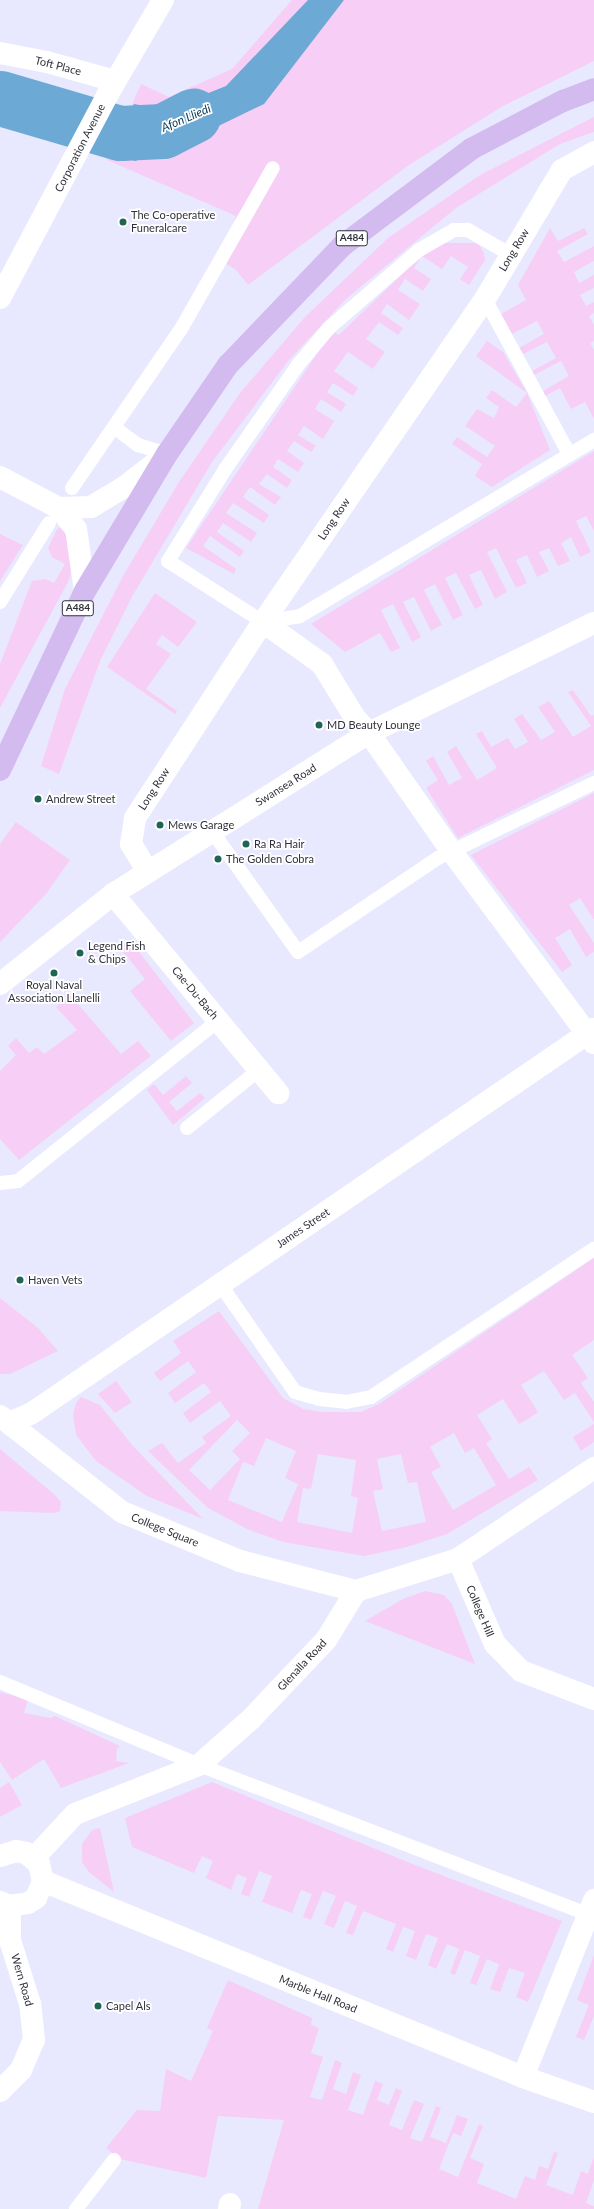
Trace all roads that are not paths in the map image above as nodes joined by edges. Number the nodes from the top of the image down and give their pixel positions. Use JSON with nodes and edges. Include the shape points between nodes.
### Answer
{"nodes":[{"id":1,"x":163,"y":0,"type":"edge"},
{"id":2,"x":0,"y":53,"type":"edge"},
{"id":3,"x":112,"y":87,"type":"junction"},
{"id":4,"x":594,"y":89,"type":"edge"},
{"id":5,"x":594,"y":152,"type":"edge"},
{"id":6,"x":273,"y":168,"type":"dead end"},
{"id":7,"x":511,"y":255,"type":"junction"},
{"id":8,"x":0,"y":298,"type":"edge"},
{"id":9,"x":485,"y":299,"type":"junction"},
{"id":10,"x":114,"y":427,"type":"junction"},
{"id":11,"x":594,"y":440,"type":"edge"},
{"id":12,"x":168,"y":454,"type":"junction"},
{"id":13,"x":569,"y":454,"type":"junction"},
{"id":14,"x":0,"y":477,"type":"edge"},
{"id":15,"x":72,"y":488,"type":"dead end"},
{"id":16,"x":54,"y":516,"type":"junction"},
{"id":17,"x":85,"y":591,"type":"junction"},
{"id":18,"x":0,"y":602,"type":"edge"},
{"id":19,"x":263,"y":622,"type":"junction"},
{"id":20,"x":594,"y":623,"type":"edge"},
{"id":21,"x":370,"y":733,"type":"junction"},
{"id":22,"x":0,"y":770,"type":"edge"},
{"id":23,"x":594,"y":783,"type":"edge"},
{"id":24,"x":212,"y":830,"type":"junction"},
{"id":25,"x":452,"y":852,"type":"junction"},
{"id":26,"x":148,"y":872,"type":"junction"},
{"id":27,"x":112,"y":894,"type":"junction"},
{"id":28,"x":0,"y":984,"type":"edge"},
{"id":29,"x":218,"y":1021,"type":"junction"},
{"id":30,"x":591,"y":1035,"type":"edge"},
{"id":31,"x":259,"y":1070,"type":"junction"},
{"id":32,"x":278,"y":1093,"type":"dead end"},
{"id":33,"x":188,"y":1128,"type":"dead end"},
{"id":34,"x":0,"y":1183,"type":"edge"},
{"id":35,"x":594,"y":1248,"type":"edge"},
{"id":36,"x":220,"y":1284,"type":"junction"},
{"id":37,"x":5,"y":1420,"type":"edge"},
{"id":38,"x":594,"y":1468,"type":"edge"},
{"id":39,"x":458,"y":1559,"type":"junction"},
{"id":40,"x":356,"y":1591,"type":"junction"},
{"id":41,"x":0,"y":1682,"type":"edge"},
{"id":42,"x":594,"y":1699,"type":"edge"},
{"id":43,"x":199,"y":1765,"type":"junction"},
{"id":44,"x":0,"y":1856,"type":"edge"},
{"id":45,"x":34,"y":1858,"type":"junction"},
{"id":46,"x":43,"y":1881,"type":"junction"},
{"id":47,"x":5,"y":1904,"type":"edge"},
{"id":48,"x":592,"y":1910,"type":"edge"},
{"id":49,"x":522,"y":2077,"type":"junction"},
{"id":50,"x":0,"y":2091,"type":"edge"},
{"id":51,"x":594,"y":2102,"type":"edge"},
{"id":52,"x":114,"y":2160,"type":"dead end"},
{"id":53,"x":76,"y":2209,"type":"edge"}],
"edges":[{"from":1,"to":3,"type":"street","name":"Corporation Avenue"},
{"from":2,"to":3,"type":"street","name":"Toft Place","via":[[47,62]]},
{"from":3,"to":8,"type":"street","name":"Corporation Avenue"},
{"from":4,"to":12,"type":"main road","number":"A484","via":[[563,102],[471,150],[342,246],[228,365]]},
{"from":5,"to":7,"type":"street","name":"Long Row","via":[[562,170]]},
{"from":6,"to":10,"type":"lane","via":[[180,329]]},
{"from":7,"to":9,"type":"street","name":"Long Row"},
{"from":7,"to":19,"type":"lane","via":[[468,230],[454,230],[419,250],[329,328],[298,365],[226,468],[168,561]]},
{"from":9,"to":13,"type":"lane"},
{"from":9,"to":19,"type":"street","name":"Long Row"},
{"from":10,"to":12,"type":"lane","via":[[138,445]]},
{"from":10,"to":15,"type":"lane"},
{"from":11,"to":13,"type":"lane"},
{"from":12,"to":16,"type":"street","via":[[123,488],[91,507]]},
{"from":12,"to":17,"type":"main road","number":"A484"},
{"from":13,"to":19,"type":"lane","via":[[300,616]]},
{"from":14,"to":16,"type":"street"},
{"from":16,"to":17,"type":"street","via":[[76,529]]},
{"from":16,"to":18,"type":"lane"},
{"from":17,"to":22,"type":"main road","number":"A484"},
{"from":19,"to":21,"type":"street","via":[[322,664],[356,718]]},
{"from":19,"to":26,"type":"street","name":"Long Row","via":[[135,818],[131,844]]},
{"from":20,"to":21,"type":"street","name":"Swansea Road"},
{"from":21,"to":24,"type":"street","name":"Swansea Road"},
{"from":21,"to":25,"type":"street"},
{"from":23,"to":25,"type":"lane"},
{"from":24,"to":25,"type":"lane","via":[[298,952],[438,858]]},
{"from":24,"to":26,"type":"street","name":"Swansea Road"},
{"from":25,"to":30,"type":"street"},
{"from":26,"to":27,"type":"street","name":"Swansea Road"},
{"from":27,"to":28,"type":"street","name":"Swansea Road"},
{"from":27,"to":29,"type":"street","name":"Cae-Du-Bach"},
{"from":29,"to":31,"type":"street","name":"Cae-Du-Bach"},
{"from":29,"to":34,"type":"lane","via":[[18,1180]]},
{"from":30,"to":36,"type":"street","name":"James Street"},
{"from":31,"to":32,"type":"street","name":"Cae-Du-Bach"},
{"from":31,"to":33,"type":"lane"},
{"from":35,"to":36,"type":"lane","via":[[371,1397],[346,1402],[319,1399],[296,1392]]},
{"from":36,"to":37,"type":"street","name":"James Street","via":[[32,1414]]},
{"from":37,"to":40,"type":"street","name":"College Square","via":[[122,1512],[240,1561]]},
{"from":38,"to":39,"type":"street"},
{"from":39,"to":40,"type":"street"},
{"from":39,"to":42,"type":"street","name":"College Hill","via":[[495,1644],[521,1671]]},
{"from":40,"to":43,"type":"street","name":"Glenalla Road","via":[[326,1640],[251,1718]]},
{"from":41,"to":43,"type":"lane"},
{"from":43,"to":45,"type":"street","name":"Glenalla Road","via":[[75,1814]]},
{"from":43,"to":48,"type":"lane"},
{"from":44,"to":45,"type":"street","via":[[16,1851]]},
{"from":45,"to":46,"type":"street","via":[[43,1872]]},
{"from":46,"to":47,"type":"street","via":[[36,1898],[28,1903]]},
{"from":46,"to":49,"type":"street","name":"Marble Hall Road"},
{"from":47,"to":50,"type":"street","name":"Wern Road","via":[[10,1940],[30,2004],[34,2040],[21,2070]]},
{"from":48,"to":49,"type":"street"},
{"from":49,"to":51,"type":"street","name":"Marble Hall Road"},
{"from":52,"to":53,"type":"lane"}]}
